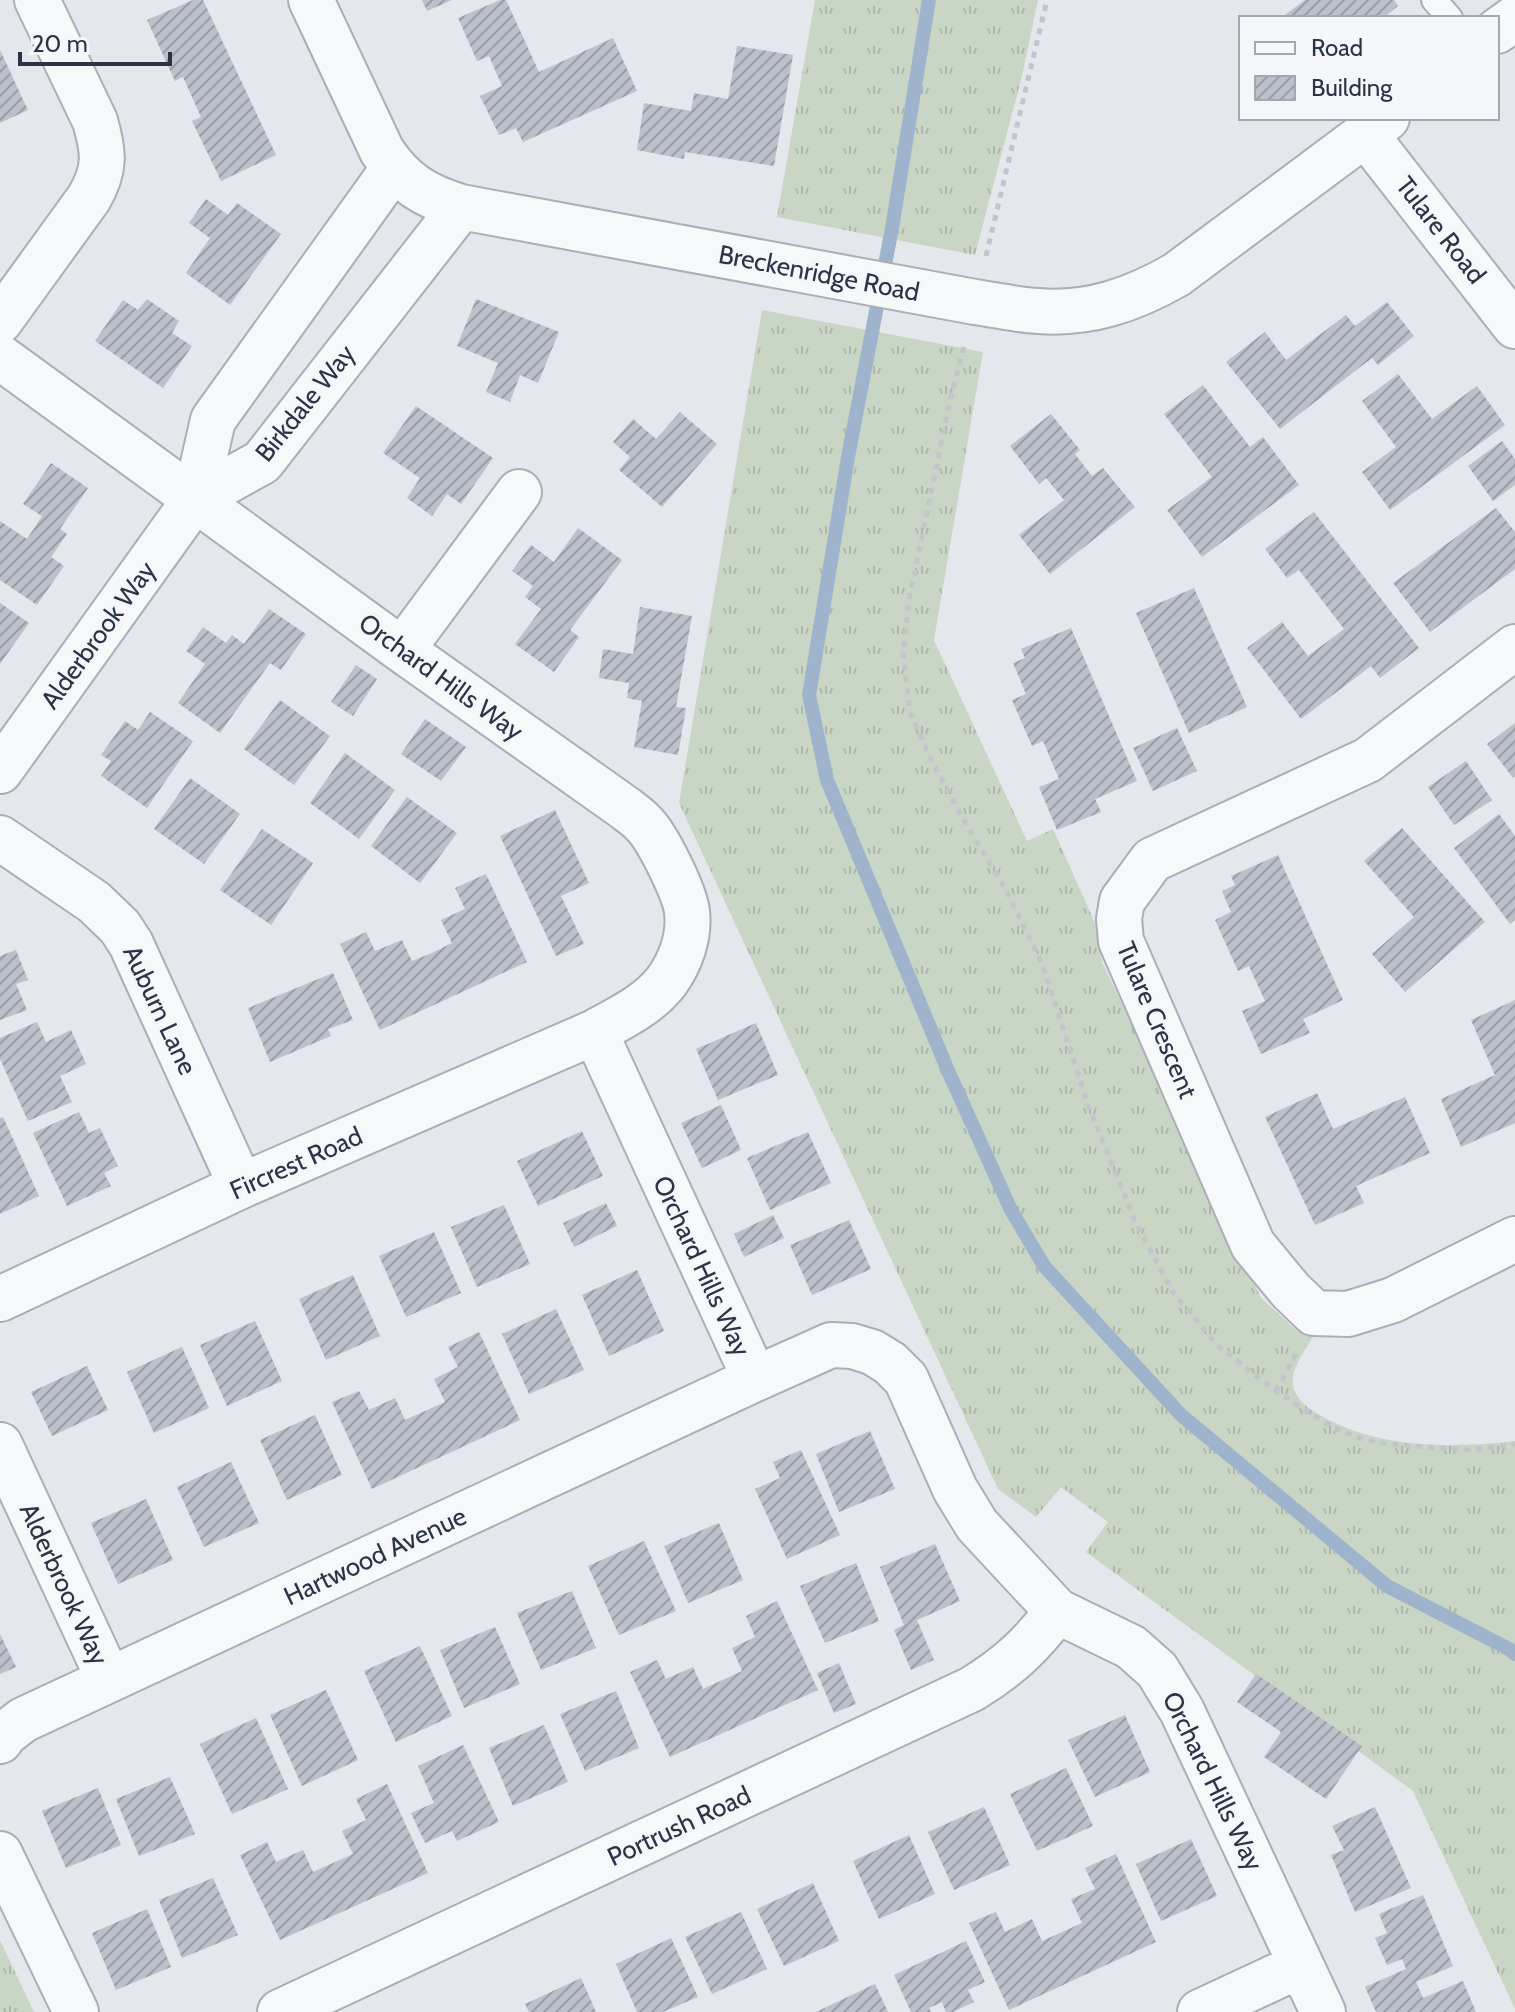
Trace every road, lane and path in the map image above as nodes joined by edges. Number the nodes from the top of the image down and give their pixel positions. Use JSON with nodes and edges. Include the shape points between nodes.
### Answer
{"nodes":[{"id":1,"x":37,"y":0,"type":"edge"},
{"id":2,"x":311,"y":0,"type":"edge"},
{"id":3,"x":1047,"y":0,"type":"edge"},
{"id":4,"x":1434,"y":0,"type":"edge"},
{"id":5,"x":1448,"y":16,"type":"edge"},
{"id":6,"x":1377,"y":126,"type":"edge"},
{"id":7,"x":393,"y":169,"type":"junction"},
{"id":8,"x":461,"y":207,"type":"junction"},
{"id":9,"x":964,"y":300,"type":"junction"},
{"id":10,"x":0,"y":321,"type":"edge"},
{"id":11,"x":1515,"y":326,"type":"edge"},
{"id":12,"x":0,"y":357,"type":"edge"},
{"id":13,"x":519,"y":492,"type":"dead end"},
{"id":14,"x":195,"y":499,"type":"junction"},
{"id":15,"x":1515,"y":647,"type":"edge"},
{"id":16,"x":402,"y":650,"type":"junction"},
{"id":17,"x":0,"y":771,"type":"edge"},
{"id":18,"x":0,"y":838,"type":"edge"},
{"id":19,"x":595,"y":1032,"type":"junction"},
{"id":20,"x":241,"y":1186,"type":"junction"},
{"id":21,"x":1515,"y":1239,"type":"edge"},
{"id":22,"x":0,"y":1299,"type":"edge"},
{"id":23,"x":755,"y":1379,"type":"junction"},
{"id":24,"x":1515,"y":1444,"type":"edge"},
{"id":25,"x":0,"y":1445,"type":"edge"},
{"id":26,"x":1057,"y":1611,"type":"junction"},
{"id":27,"x":109,"y":1680,"type":"junction"},
{"id":28,"x":0,"y":1741,"type":"edge"},
{"id":29,"x":0,"y":1854,"type":"edge"},
{"id":30,"x":1301,"y":1965,"type":"junction"},
{"id":31,"x":286,"y":2011,"type":"edge"},
{"id":32,"x":76,"y":2012,"type":"edge"},
{"id":33,"x":1200,"y":2012,"type":"edge"},
{"id":34,"x":1323,"y":2012,"type":"edge"}],
"edges":[{"from":1,"to":10,"type":"street","via":[[95,121],[102,162],[89,198]]},
{"from":2,"to":7,"type":"street","name":"Breckenridge Road"},
{"from":3,"to":9,"type":"path"},
{"from":4,"to":5,"type":"lane"},
{"from":6,"to":9,"type":"street","name":"Breckenridge Road","via":[[1176,275],[1123,302],[1038,311]]},
{"from":6,"to":11,"type":"street","name":"Tulare Road"},
{"from":7,"to":8,"type":"street","name":"Breckenridge Road","via":[[436,199]]},
{"from":7,"to":14,"type":"street","via":[[213,420]]},
{"from":8,"to":9,"type":"street","name":"Breckenridge Road"},
{"from":8,"to":14,"type":"street","name":"Birkdale Way","via":[[262,462]]},
{"from":9,"to":24,"type":"path","via":[[950,400],[909,600],[903,653],[910,712],[1043,966],[1088,1105],[1135,1221],[1172,1291],[1217,1345],[1334,1428],[1387,1444],[1468,1450]]},
{"from":12,"to":14,"type":"street","name":"Orchard Hills Way"},
{"from":13,"to":16,"type":"street"},
{"from":14,"to":16,"type":"street","name":"Orchard Hills Way"},
{"from":14,"to":17,"type":"street","name":"Alderbrook Way"},
{"from":15,"to":21,"type":"street","name":"Tulare Crescent","via":[[1368,760],[1152,860],[1122,901],[1119,919],[1121,941],[1253,1245],[1314,1313],[1348,1314],[1393,1300]]},
{"from":16,"to":19,"type":"street","name":"Orchard Hills Way","via":[[625,808],[645,824],[667,861],[687,912],[678,962],[642,1005]]},
{"from":18,"to":20,"type":"street","name":"Auburn Lane","via":[[94,902],[120,927]]},
{"from":19,"to":20,"type":"street","name":"Fircrest Road"},
{"from":19,"to":23,"type":"street","name":"Orchard Hills Way"},
{"from":20,"to":22,"type":"street","name":"Fircrest Road"},
{"from":23,"to":26,"type":"street","name":"Orchard Hills Way","via":[[831,1345],[872,1352],[890,1363],[906,1379],[955,1489],[977,1525]]},
{"from":23,"to":27,"type":"street","name":"Hartwood Avenue"},
{"from":25,"to":27,"type":"street","name":"Alderbrook Way"},
{"from":26,"to":30,"type":"street","name":"Orchard Hills Way","via":[[1131,1647],[1157,1670],[1182,1711]]},
{"from":26,"to":31,"type":"street","name":"Portrush Road","via":[[1022,1653],[972,1689]]},
{"from":27,"to":28,"type":"street","name":"Hartwood Avenue","via":[[23,1720]]},
{"from":29,"to":32,"type":"street"},
{"from":30,"to":33,"type":"street"},
{"from":30,"to":34,"type":"street","name":"Orchard Hills Way"}]}
